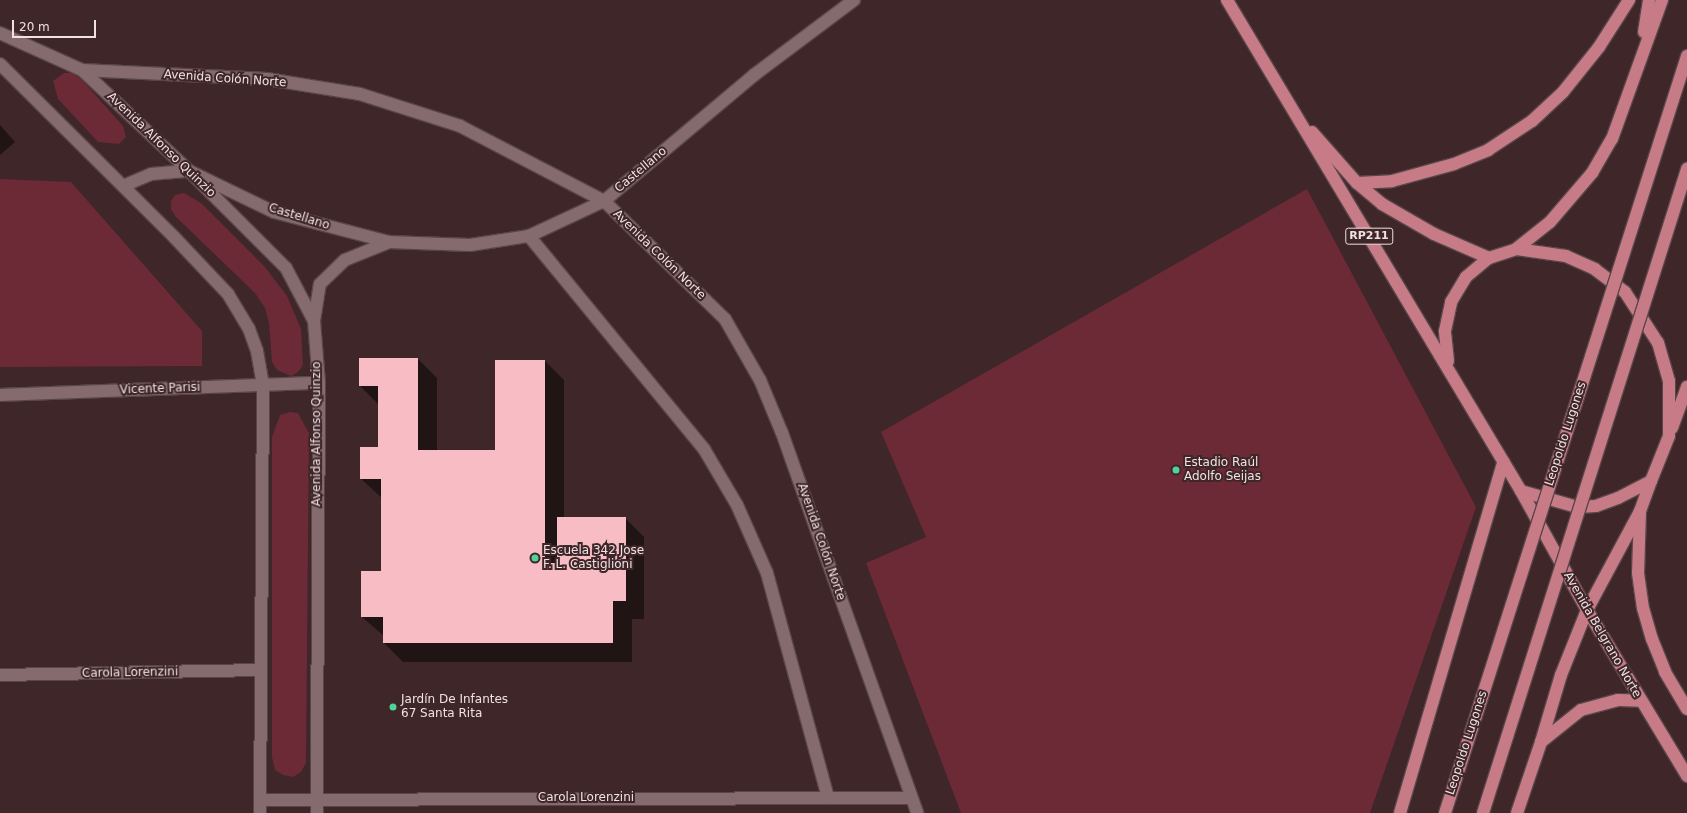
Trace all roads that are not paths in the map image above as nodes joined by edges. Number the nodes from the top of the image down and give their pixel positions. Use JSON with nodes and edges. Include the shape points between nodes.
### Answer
{"nodes":[{"id":1,"x":854,"y":0,"type":"edge"},
{"id":2,"x":1227,"y":0,"type":"edge"},
{"id":3,"x":1629,"y":0,"type":"edge"},
{"id":4,"x":1649,"y":0,"type":"edge"},
{"id":5,"x":1662,"y":0,"type":"edge"},
{"id":6,"x":0,"y":33,"type":"edge"},
{"id":7,"x":1641,"y":56,"type":"junction"},
{"id":8,"x":1687,"y":56,"type":"edge"},
{"id":9,"x":0,"y":64,"type":"edge"},
{"id":10,"x":82,"y":70,"type":"junction"},
{"id":11,"x":1290,"y":106,"type":"junction"},
{"id":12,"x":1687,"y":169,"type":"edge"},
{"id":13,"x":189,"y":171,"type":"junction"},
{"id":14,"x":1358,"y":183,"type":"junction"},
{"id":15,"x":123,"y":186,"type":"junction"},
{"id":16,"x":604,"y":201,"type":"junction"},
{"id":17,"x":529,"y":236,"type":"junction"},
{"id":18,"x":389,"y":242,"type":"junction"},
{"id":19,"x":1516,"y":249,"type":"junction"},
{"id":20,"x":1489,"y":258,"type":"junction"},
{"id":21,"x":314,"y":321,"type":"junction"},
{"id":22,"x":1449,"y":366,"type":"junction"},
{"id":23,"x":320,"y":384,"type":"junction"},
{"id":24,"x":262,"y":385,"type":"junction"},
{"id":25,"x":1687,"y":387,"type":"edge"},
{"id":26,"x":0,"y":395,"type":"edge"},
{"id":27,"x":1669,"y":436,"type":"junction"},
{"id":28,"x":1503,"y":462,"type":"junction"},
{"id":29,"x":1651,"y":480,"type":"junction"},
{"id":30,"x":1521,"y":491,"type":"junction"},
{"id":31,"x":1640,"y":511,"type":"junction"},
{"id":32,"x":1587,"y":610,"type":"junction"},
{"id":33,"x":259,"y":670,"type":"junction"},
{"id":34,"x":0,"y":675,"type":"edge"},
{"id":35,"x":1641,"y":700,"type":"junction"},
{"id":36,"x":1687,"y":709,"type":"edge"},
{"id":37,"x":1541,"y":742,"type":"junction"},
{"id":38,"x":1687,"y":776,"type":"edge"},
{"id":39,"x":828,"y":798,"type":"junction"},
{"id":40,"x":911,"y":798,"type":"junction"},
{"id":41,"x":317,"y":799,"type":"junction"},
{"id":42,"x":260,"y":800,"type":"junction"},
{"id":43,"x":260,"y":813,"type":"edge"},
{"id":44,"x":317,"y":813,"type":"edge"},
{"id":45,"x":917,"y":813,"type":"edge"},
{"id":46,"x":1400,"y":813,"type":"edge"},
{"id":47,"x":1445,"y":813,"type":"edge"},
{"id":48,"x":1482,"y":813,"type":"edge"},
{"id":49,"x":1517,"y":813,"type":"edge"}],
"edges":[{"from":1,"to":16,"type":"street","name":"Castellano","via":[[754,75]]},
{"from":2,"to":11,"type":"main road","number":"RP211"},
{"from":3,"to":14,"type":"main road","via":[[1599,47],[1563,92],[1532,121],[1488,150],[1454,164],[1415,176]]},
{"from":4,"to":7,"type":"main road"},
{"from":5,"to":7,"type":"main road"},
{"from":6,"to":10,"type":"street","name":"Avenida Alfonso Quinzio"},
{"from":7,"to":19,"type":"main road","via":[[1612,139],[1592,173],[1550,222]]},
{"from":8,"to":47,"type":"main road","name":"Leopoldo Lugones","bridge":true},
{"from":9,"to":15,"type":"street"},
{"from":10,"to":13,"type":"street","name":"Avenida Alfonso Quinzio"},
{"from":10,"to":16,"type":"street","name":"Avenida Colón Norte","via":[[267,79],[360,94],[460,126]]},
{"from":11,"to":14,"type":"main road","number":"RP211"},
{"from":11,"to":22,"type":"main road","number":"RP211"},
{"from":12,"to":48,"type":"main road","bridge":true},
{"from":13,"to":15,"type":"street","via":[[151,174]]},
{"from":13,"to":18,"type":"street","name":"Castellano","via":[[274,212]]},
{"from":13,"to":21,"type":"street","name":"Avenida Alfonso Quinzio","via":[[286,268]]},
{"from":14,"to":20,"type":"main road","number":"RP211","via":[[1402,218]]},
{"from":15,"to":24,"type":"street","via":[[228,294],[249,329],[257,351]]},
{"from":16,"to":17,"type":"street","name":"Castellano"},
{"from":16,"to":40,"type":"street","name":"Avenida Colón Norte","via":[[724,319],[760,380],[785,440]]},
{"from":17,"to":18,"type":"street","name":"Castellano","via":[[470,245]]},
{"from":17,"to":39,"type":"street","via":[[704,449],[736,505],[767,573]]},
{"from":18,"to":21,"type":"street","name":"Castellano","via":[[345,260],[320,284]]},
{"from":19,"to":20,"type":"main road"},
{"from":19,"to":27,"type":"main road","via":[[1566,256],[1595,269],[1625,292],[1658,343],[1669,381]]},
{"from":20,"to":22,"type":"main road","via":[[1466,277],[1451,302],[1445,331]]},
{"from":21,"to":23,"type":"street","name":"Avenida Alfonso Quinzio"},
{"from":22,"to":28,"type":"main road","name":"Avenida Belgrano Norte"},
{"from":23,"to":24,"type":"street","name":"Vicente Parisi"},
{"from":23,"to":41,"type":"street","name":"Avenida Alfonso Quinzio"},
{"from":24,"to":26,"type":"street","name":"Vicente Parisi"},
{"from":24,"to":33,"type":"street"},
{"from":25,"to":27,"type":"main road"},
{"from":27,"to":29,"type":"main road"},
{"from":28,"to":30,"type":"main road","name":"Avenida Belgrano Norte"},
{"from":28,"to":46,"type":"main road"},
{"from":29,"to":30,"type":"main road","via":[[1618,498],[1596,506],[1577,507]]},
{"from":29,"to":31,"type":"main road"},
{"from":30,"to":32,"type":"main road","name":"Avenida Belgrano Norte"},
{"from":31,"to":32,"type":"main road"},
{"from":31,"to":36,"type":"main road","via":[[1638,573],[1643,608],[1652,639],[1666,672]]},
{"from":32,"to":35,"type":"main road","name":"Avenida Belgrano Norte"},
{"from":32,"to":37,"type":"main road","via":[[1561,675]]},
{"from":33,"to":34,"type":"street","name":"Carola Lorenzini"},
{"from":33,"to":42,"type":"street"},
{"from":35,"to":37,"type":"main road","via":[[1618,700],[1581,710]]},
{"from":35,"to":38,"type":"main road","name":"Avenida Belgrano Norte"},
{"from":37,"to":49,"type":"main road"},
{"from":39,"to":40,"type":"street","name":"Carola Lorenzini"},
{"from":39,"to":41,"type":"street","name":"Carola Lorenzini"},
{"from":40,"to":45,"type":"street","name":"Avenida Colón Norte"},
{"from":41,"to":42,"type":"street","name":"Carola Lorenzini"},
{"from":41,"to":44,"type":"street","name":"Avenida Alfonso Quinzio"},
{"from":42,"to":43,"type":"street"}]}
